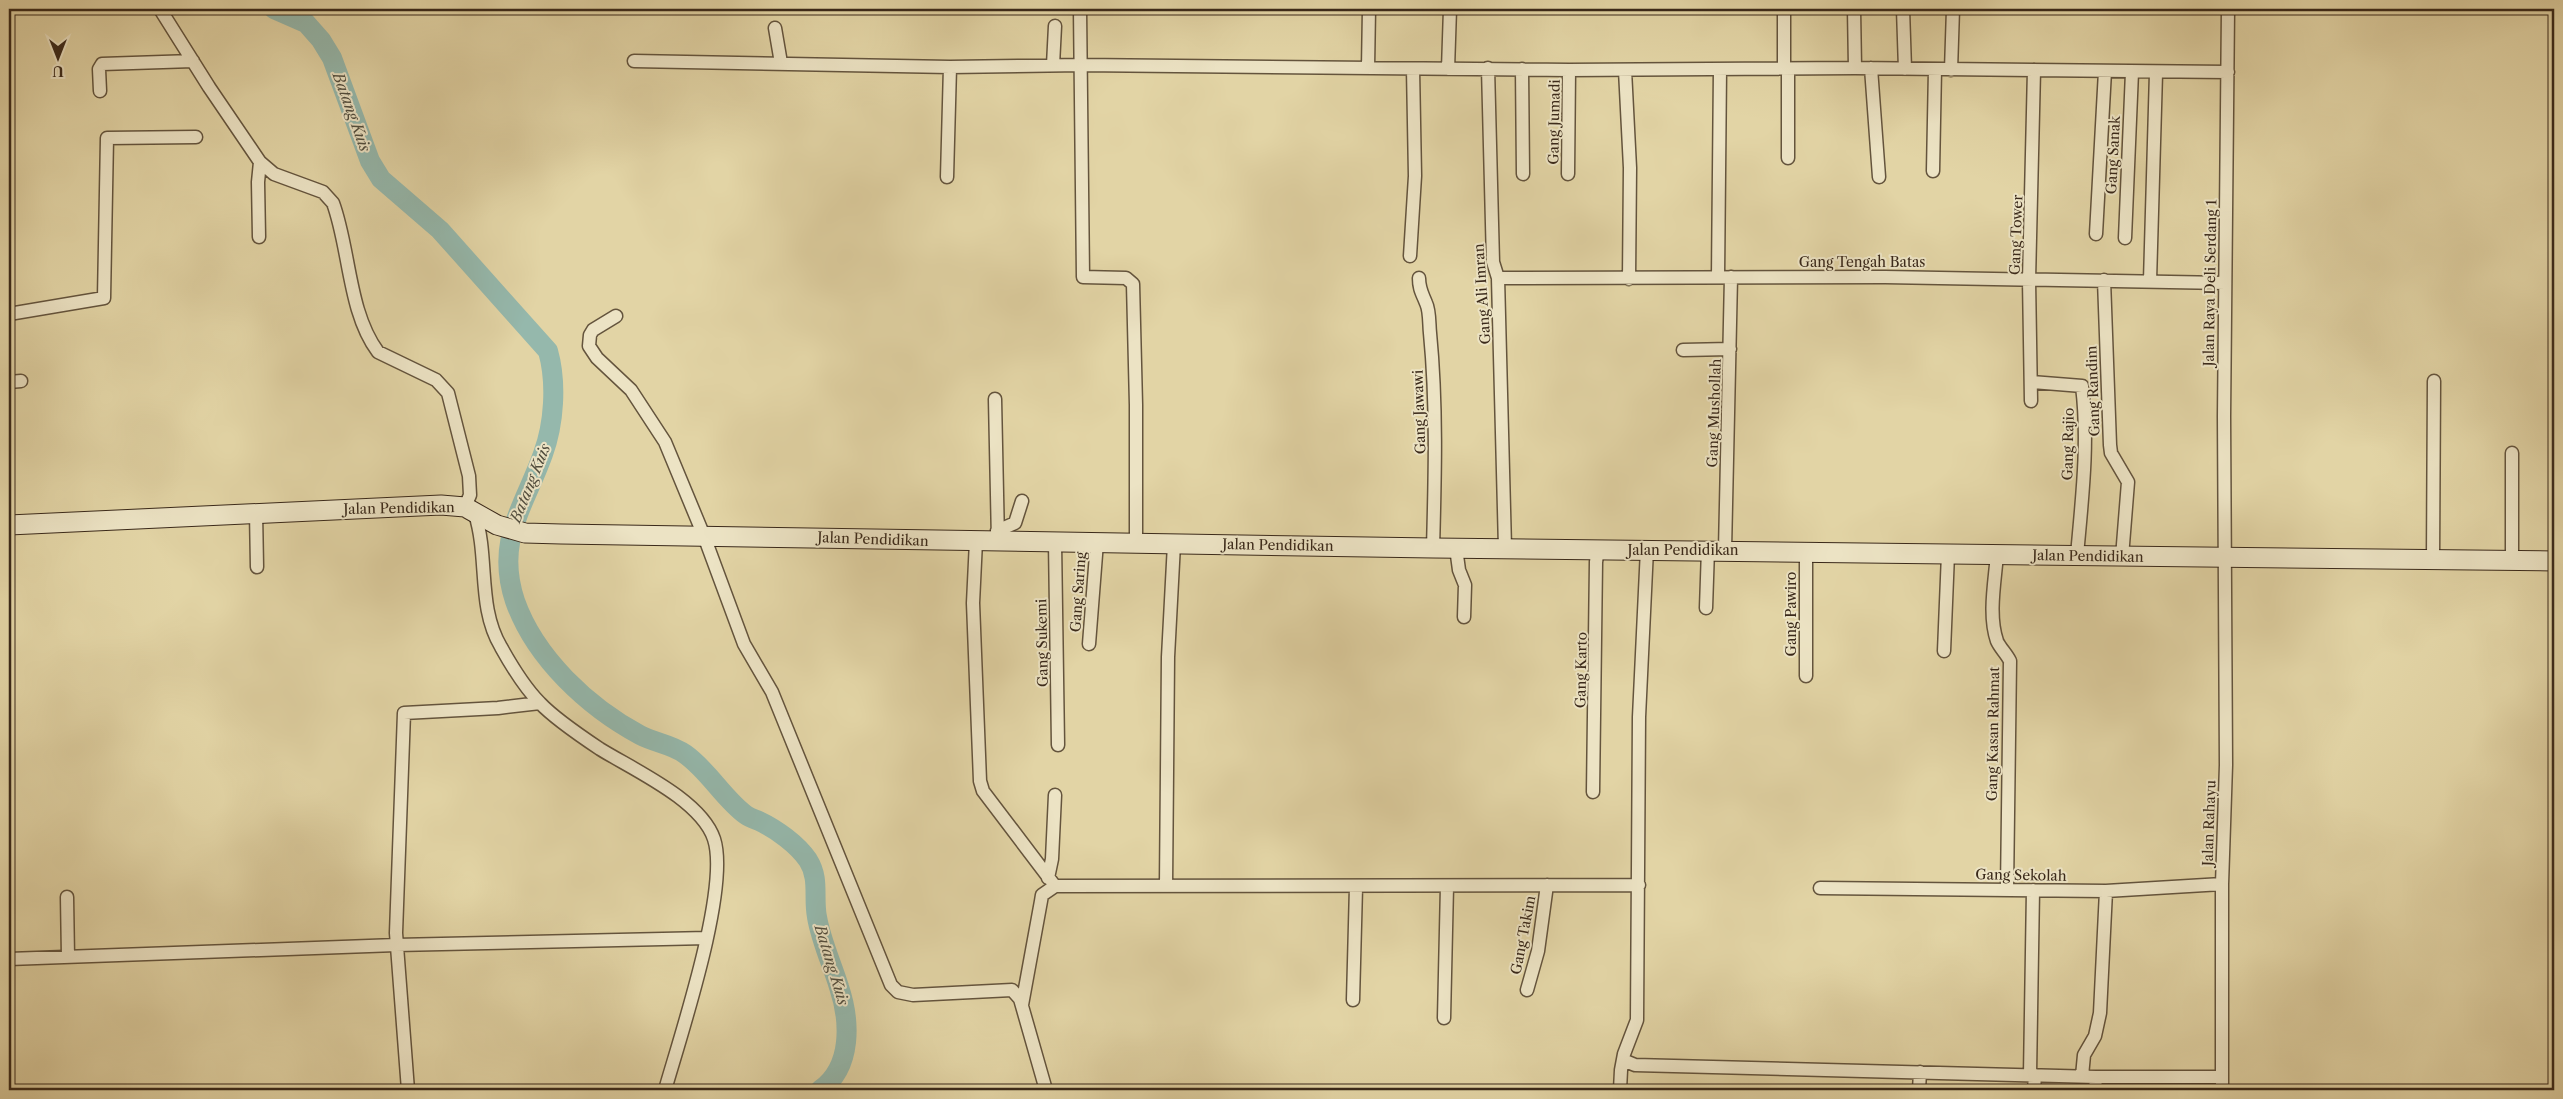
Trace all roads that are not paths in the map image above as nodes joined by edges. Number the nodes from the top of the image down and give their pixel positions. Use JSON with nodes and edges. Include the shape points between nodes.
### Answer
{"nodes":[{"id":1,"x":160,"y":9,"type":"edge"},
{"id":2,"x":1080,"y":9,"type":"edge"},
{"id":3,"x":1369,"y":9,"type":"edge"},
{"id":4,"x":1450,"y":9,"type":"edge"},
{"id":5,"x":1784,"y":9,"type":"edge"},
{"id":6,"x":1854,"y":9,"type":"edge"},
{"id":7,"x":1903,"y":9,"type":"edge"},
{"id":8,"x":1953,"y":9,"type":"edge"},
{"id":9,"x":2228,"y":9,"type":"edge"},
{"id":10,"x":1056,"y":26,"type":"dead end"},
{"id":11,"x":775,"y":28,"type":"dead end"},
{"id":12,"x":193,"y":61,"type":"junction"},
{"id":13,"x":634,"y":61,"type":"dead end"},
{"id":14,"x":781,"y":63,"type":"junction"},
{"id":15,"x":1053,"y":65,"type":"junction"},
{"id":16,"x":1081,"y":65,"type":"junction"},
{"id":17,"x":950,"y":67,"type":"junction"},
{"id":18,"x":1368,"y":68,"type":"junction"},
{"id":19,"x":1448,"y":68,"type":"junction"},
{"id":20,"x":1488,"y":68,"type":"junction"},
{"id":21,"x":1855,"y":68,"type":"junction"},
{"id":22,"x":1871,"y":68,"type":"junction"},
{"id":23,"x":1413,"y":69,"type":"junction"},
{"id":24,"x":1522,"y":69,"type":"junction"},
{"id":25,"x":1720,"y":69,"type":"junction"},
{"id":26,"x":1786,"y":69,"type":"junction"},
{"id":27,"x":1905,"y":69,"type":"junction"},
{"id":28,"x":1935,"y":69,"type":"junction"},
{"id":29,"x":1569,"y":70,"type":"junction"},
{"id":30,"x":1625,"y":70,"type":"junction"},
{"id":31,"x":1951,"y":70,"type":"junction"},
{"id":32,"x":2034,"y":70,"type":"junction"},
{"id":33,"x":2105,"y":70,"type":"junction"},
{"id":34,"x":2132,"y":72,"type":"junction"},
{"id":35,"x":2156,"y":72,"type":"junction"},
{"id":36,"x":2228,"y":72,"type":"junction"},
{"id":37,"x":100,"y":91,"type":"dead end"},
{"id":38,"x":196,"y":137,"type":"dead end"},
{"id":39,"x":1788,"y":158,"type":"dead end"},
{"id":40,"x":260,"y":162,"type":"junction"},
{"id":41,"x":1933,"y":171,"type":"dead end"},
{"id":42,"x":1523,"y":174,"type":"dead end"},
{"id":43,"x":1568,"y":174,"type":"dead end"},
{"id":44,"x":947,"y":177,"type":"dead end"},
{"id":45,"x":1878,"y":177,"type":"dead end"},
{"id":46,"x":2096,"y":234,"type":"dead end"},
{"id":47,"x":259,"y":237,"type":"dead end"},
{"id":48,"x":2124,"y":238,"type":"dead end"},
{"id":49,"x":1410,"y":256,"type":"dead end"},
{"id":50,"x":1718,"y":277,"type":"junction"},
{"id":51,"x":1731,"y":277,"type":"junction"},
{"id":52,"x":1419,"y":278,"type":"dead end"},
{"id":53,"x":1498,"y":278,"type":"junction"},
{"id":54,"x":1629,"y":279,"type":"junction"},
{"id":55,"x":2029,"y":280,"type":"junction"},
{"id":56,"x":2104,"y":280,"type":"junction"},
{"id":57,"x":2150,"y":281,"type":"junction"},
{"id":58,"x":2225,"y":283,"type":"junction"},
{"id":59,"x":9,"y":314,"type":"edge"},
{"id":60,"x":616,"y":316,"type":"dead end"},
{"id":61,"x":1683,"y":350,"type":"dead end"},
{"id":62,"x":1730,"y":350,"type":"junction"},
{"id":63,"x":2434,"y":381,"type":"dead end"},
{"id":64,"x":2031,"y":382,"type":"junction"},
{"id":65,"x":995,"y":399,"type":"dead end"},
{"id":66,"x":2031,"y":401,"type":"dead end"},
{"id":67,"x":2512,"y":454,"type":"dead end"},
{"id":68,"x":1022,"y":501,"type":"dead end"},
{"id":69,"x":470,"y":511,"type":"junction"},
{"id":70,"x":256,"y":512,"type":"junction"},
{"id":71,"x":9,"y":525,"type":"edge"},
{"id":72,"x":1005,"y":535,"type":"junction"},
{"id":73,"x":704,"y":536,"type":"junction"},
{"id":74,"x":976,"y":541,"type":"junction"},
{"id":75,"x":1055,"y":542,"type":"junction"},
{"id":76,"x":1097,"y":542,"type":"junction"},
{"id":77,"x":1136,"y":543,"type":"junction"},
{"id":78,"x":1174,"y":544,"type":"junction"},
{"id":79,"x":1433,"y":548,"type":"junction"},
{"id":80,"x":1456,"y":548,"type":"junction"},
{"id":81,"x":1505,"y":548,"type":"junction"},
{"id":82,"x":1598,"y":549,"type":"junction"},
{"id":83,"x":1716,"y":549,"type":"junction"},
{"id":84,"x":1647,"y":550,"type":"junction"},
{"id":85,"x":1806,"y":552,"type":"junction"},
{"id":86,"x":1948,"y":554,"type":"junction"},
{"id":87,"x":1997,"y":554,"type":"junction"},
{"id":88,"x":2077,"y":556,"type":"junction"},
{"id":89,"x":2122,"y":557,"type":"junction"},
{"id":90,"x":2224,"y":557,"type":"junction"},
{"id":91,"x":2433,"y":560,"type":"junction"},
{"id":92,"x":2512,"y":561,"type":"junction"},
{"id":93,"x":2554,"y":561,"type":"edge"},
{"id":94,"x":257,"y":567,"type":"dead end"},
{"id":95,"x":1706,"y":608,"type":"dead end"},
{"id":96,"x":1464,"y":617,"type":"dead end"},
{"id":97,"x":1089,"y":644,"type":"dead end"},
{"id":98,"x":1944,"y":651,"type":"dead end"},
{"id":99,"x":1806,"y":676,"type":"dead end"},
{"id":100,"x":540,"y":703,"type":"junction"},
{"id":101,"x":1058,"y":745,"type":"dead end"},
{"id":102,"x":1593,"y":792,"type":"dead end"},
{"id":103,"x":1054,"y":795,"type":"dead end"},
{"id":104,"x":2222,"y":884,"type":"junction"},
{"id":105,"x":1547,"y":885,"type":"junction"},
{"id":106,"x":1639,"y":885,"type":"junction"},
{"id":107,"x":1166,"y":886,"type":"junction"},
{"id":108,"x":1447,"y":886,"type":"junction"},
{"id":109,"x":1049,"y":887,"type":"junction"},
{"id":110,"x":1356,"y":887,"type":"junction"},
{"id":111,"x":1820,"y":888,"type":"dead end"},
{"id":112,"x":2007,"y":889,"type":"junction"},
{"id":113,"x":2033,"y":890,"type":"junction"},
{"id":114,"x":2106,"y":891,"type":"junction"},
{"id":115,"x":67,"y":897,"type":"dead end"},
{"id":116,"x":707,"y":938,"type":"junction"},
{"id":117,"x":396,"y":945,"type":"junction"},
{"id":118,"x":68,"y":957,"type":"junction"},
{"id":119,"x":9,"y":959,"type":"edge"},
{"id":120,"x":1527,"y":990,"type":"dead end"},
{"id":121,"x":1353,"y":1000,"type":"dead end"},
{"id":122,"x":1022,"y":1005,"type":"junction"},
{"id":123,"x":1444,"y":1018,"type":"dead end"},
{"id":124,"x":1623,"y":1060,"type":"junction"},
{"id":125,"x":1920,"y":1072,"type":"junction"},
{"id":126,"x":2032,"y":1075,"type":"junction"},
{"id":127,"x":2082,"y":1076,"type":"junction"},
{"id":128,"x":2096,"y":1084,"type":"edge"},
{"id":129,"x":2222,"y":1084,"type":"edge"},
{"id":130,"x":408,"y":1090,"type":"edge"},
{"id":131,"x":665,"y":1090,"type":"edge"},
{"id":132,"x":1046,"y":1090,"type":"edge"},
{"id":133,"x":1620,"y":1090,"type":"edge"},
{"id":134,"x":1919,"y":1090,"type":"edge"},
{"id":135,"x":2034,"y":1090,"type":"edge"}],
"edges":[{"from":1,"to":12,"type":"street"},
{"from":2,"to":16,"type":"street"},
{"from":3,"to":18,"type":"street"},
{"from":4,"to":19,"type":"street"},
{"from":5,"to":26,"type":"street"},
{"from":6,"to":21,"type":"street"},
{"from":7,"to":27,"type":"street"},
{"from":8,"to":31,"type":"street"},
{"from":9,"to":36,"type":"street","name":"Jalan Raya Deli Serdang 1"},
{"from":10,"to":15,"type":"street"},
{"from":11,"to":14,"type":"street"},
{"from":12,"to":37,"type":"street","via":[[102,64],[99,69]]},
{"from":12,"to":40,"type":"street"},
{"from":13,"to":14,"type":"street"},
{"from":14,"to":17,"type":"street"},
{"from":15,"to":16,"type":"street"},
{"from":15,"to":17,"type":"street"},
{"from":16,"to":18,"type":"street"},
{"from":16,"to":77,"type":"street","via":[[1082,277],[1126,278],[1133,284]]},
{"from":17,"to":44,"type":"street"},
{"from":18,"to":23,"type":"street"},
{"from":19,"to":20,"type":"street"},
{"from":19,"to":23,"type":"street"},
{"from":20,"to":24,"type":"street"},
{"from":20,"to":53,"type":"street","name":"Gang Ali Imran","via":[[1493,262]]},
{"from":21,"to":22,"type":"street"},
{"from":21,"to":26,"type":"street"},
{"from":22,"to":27,"type":"street"},
{"from":22,"to":45,"type":"street"},
{"from":23,"to":49,"type":"street","via":[[1415,176]]},
{"from":24,"to":29,"type":"street"},
{"from":24,"to":42,"type":"street"},
{"from":25,"to":26,"type":"street"},
{"from":25,"to":30,"type":"street"},
{"from":25,"to":50,"type":"street"},
{"from":26,"to":39,"type":"street"},
{"from":27,"to":28,"type":"street"},
{"from":28,"to":31,"type":"street"},
{"from":28,"to":41,"type":"street"},
{"from":29,"to":30,"type":"street"},
{"from":29,"to":43,"type":"street","name":"Gang Jumadi"},
{"from":30,"to":54,"type":"street","via":[[1630,168]]},
{"from":31,"to":32,"type":"street"},
{"from":32,"to":33,"type":"street"},
{"from":32,"to":55,"type":"street","name":"Gang Tower"},
{"from":33,"to":34,"type":"street"},
{"from":33,"to":46,"type":"street"},
{"from":34,"to":35,"type":"street"},
{"from":34,"to":48,"type":"street","name":"Gang Sanak"},
{"from":35,"to":36,"type":"street"},
{"from":35,"to":57,"type":"street"},
{"from":36,"to":58,"type":"street","name":"Jalan Raya Deli Serdang 1"},
{"from":38,"to":59,"type":"street","via":[[107,138],[104,298]]},
{"from":40,"to":47,"type":"street"},
{"from":40,"to":69,"type":"street","via":[[274,174],[323,192],[333,203],[363,323],[373,346],[378,352],[436,380],[448,393],[469,476]]},
{"from":50,"to":51,"type":"street","name":"Gang Tengah Batas"},
{"from":50,"to":54,"type":"street","name":"Gang Tengah Batas"},
{"from":51,"to":55,"type":"street","name":"Gang Tengah Batas"},
{"from":51,"to":62,"type":"street","name":"Gang Mushollah"},
{"from":52,"to":79,"type":"street","name":"Gang Jawawi","via":[[1430,332],[1435,410]]},
{"from":53,"to":54,"type":"street","name":"Gang Tengah Batas"},
{"from":53,"to":81,"type":"street","name":"Gang Ali Imran"},
{"from":55,"to":56,"type":"street","name":"Gang Tengah Batas"},
{"from":55,"to":64,"type":"street","name":"Gang Tower"},
{"from":56,"to":57,"type":"street","name":"Gang Tengah Batas"},
{"from":56,"to":89,"type":"street","name":"Gang Randim","via":[[2110,445],[2128,482]]},
{"from":57,"to":58,"type":"street","name":"Gang Tengah Batas"},
{"from":58,"to":90,"type":"street","name":"Jalan Raya Deli Serdang 1"},
{"from":60,"to":73,"type":"street","via":[[594,330],[589,346],[631,390],[657,428]]},
{"from":61,"to":62,"type":"street"},
{"from":62,"to":83,"type":"street","name":"Gang Mushollah"},
{"from":63,"to":91,"type":"street"},
{"from":64,"to":66,"type":"street","name":"Gang Tower"},
{"from":64,"to":88,"type":"street","name":"Gang Rajio","via":[[2082,386],[2083,482]]},
{"from":65,"to":72,"type":"street"},
{"from":67,"to":92,"type":"street"},
{"from":68,"to":72,"type":"street","via":[[1016,521]]},
{"from":69,"to":70,"type":"main road","name":"Jalan Pendidikan","via":[[441,505]]},
{"from":69,"to":73,"type":"main road","name":"Jalan Pendidikan","via":[[497,525],[525,533]]},
{"from":69,"to":100,"type":"street","via":[[482,548],[486,604],[492,628],[508,659]]},
{"from":70,"to":71,"type":"main road","name":"Jalan Pendidikan"},
{"from":70,"to":94,"type":"street"},
{"from":72,"to":74,"type":"main road","name":"Jalan Pendidikan"},
{"from":72,"to":75,"type":"main road","name":"Jalan Pendidikan"},
{"from":73,"to":74,"type":"main road","name":"Jalan Pendidikan"},
{"from":73,"to":122,"type":"street","via":[[744,644],[772,692],[891,985],[898,992],[913,995],[1005,989],[1016,993]]},
{"from":74,"to":109,"type":"street","via":[[973,604],[980,781],[983,791]]},
{"from":75,"to":76,"type":"main road","name":"Jalan Pendidikan"},
{"from":75,"to":101,"type":"street","name":"Gang Sukemi"},
{"from":76,"to":77,"type":"main road","name":"Jalan Pendidikan"},
{"from":76,"to":97,"type":"street","name":"Gang Saring"},
{"from":77,"to":78,"type":"main road","name":"Jalan Pendidikan"},
{"from":78,"to":79,"type":"main road","name":"Jalan Pendidikan"},
{"from":78,"to":107,"type":"street","via":[[1168,666]]},
{"from":79,"to":80,"type":"main road","name":"Jalan Pendidikan"},
{"from":80,"to":81,"type":"main road","name":"Jalan Pendidikan"},
{"from":80,"to":96,"type":"street","via":[[1465,585]]},
{"from":81,"to":82,"type":"main road","name":"Jalan Pendidikan"},
{"from":82,"to":84,"type":"main road","name":"Jalan Pendidikan"},
{"from":82,"to":102,"type":"street","name":"Gang Karto"},
{"from":83,"to":84,"type":"main road","name":"Jalan Pendidikan"},
{"from":83,"to":85,"type":"main road","name":"Jalan Pendidikan"},
{"from":83,"to":95,"type":"street","name":"Gang Mushollah"},
{"from":84,"to":106,"type":"street","via":[[1639,717]]},
{"from":85,"to":86,"type":"main road","name":"Jalan Pendidikan"},
{"from":85,"to":99,"type":"street","name":"Gang Pawiro"},
{"from":86,"to":87,"type":"main road","name":"Jalan Pendidikan"},
{"from":86,"to":98,"type":"street"},
{"from":87,"to":88,"type":"main road","name":"Jalan Pendidikan"},
{"from":87,"to":112,"type":"street","name":"Gang Kasan Rahmat","via":[[1995,633],[1998,644],[2010,661]]},
{"from":88,"to":89,"type":"main road","name":"Jalan Pendidikan"},
{"from":89,"to":90,"type":"main road","name":"Jalan Pendidikan"},
{"from":90,"to":91,"type":"main road","name":"Jalan Pendidikan"},
{"from":90,"to":104,"type":"street","name":"Jalan Rahayu","via":[[2226,765]]},
{"from":91,"to":92,"type":"main road","name":"Jalan Pendidikan"},
{"from":92,"to":93,"type":"main road","name":"Jalan Pendidikan"},
{"from":100,"to":116,"type":"street","via":[[598,748],[665,789],[705,821],[716,851]]},
{"from":100,"to":117,"type":"street","via":[[404,712]]},
{"from":103,"to":109,"type":"street"},
{"from":104,"to":114,"type":"street","name":"Gang Sekolah"},
{"from":104,"to":129,"type":"street","name":"Jalan Rahayu"},
{"from":105,"to":106,"type":"street"},
{"from":105,"to":108,"type":"street"},
{"from":105,"to":120,"type":"street","name":"Gang Takim","via":[[1538,951]]},
{"from":106,"to":124,"type":"street","via":[[1638,1020]]},
{"from":107,"to":109,"type":"street"},
{"from":107,"to":110,"type":"street"},
{"from":108,"to":110,"type":"street"},
{"from":108,"to":123,"type":"street"},
{"from":109,"to":122,"type":"street"},
{"from":110,"to":121,"type":"street"},
{"from":111,"to":112,"type":"street","name":"Gang Sekolah"},
{"from":112,"to":113,"type":"street","name":"Gang Sekolah"},
{"from":113,"to":114,"type":"street","name":"Gang Sekolah"},
{"from":113,"to":126,"type":"street"},
{"from":114,"to":127,"type":"street","via":[[2100,1019],[2084,1054]]},
{"from":115,"to":118,"type":"street"},
{"from":116,"to":117,"type":"street"},
{"from":116,"to":131,"type":"street"},
{"from":117,"to":118,"type":"street"},
{"from":117,"to":130,"type":"street"},
{"from":118,"to":119,"type":"street"},
{"from":122,"to":132,"type":"street"},
{"from":124,"to":125,"type":"street","via":[[1635,1065]]},
{"from":124,"to":133,"type":"street"},
{"from":125,"to":126,"type":"street"},
{"from":125,"to":134,"type":"street"},
{"from":126,"to":127,"type":"street"},
{"from":126,"to":135,"type":"street"},
{"from":127,"to":128,"type":"street"},
{"from":128,"to":129,"type":"street"}]}
